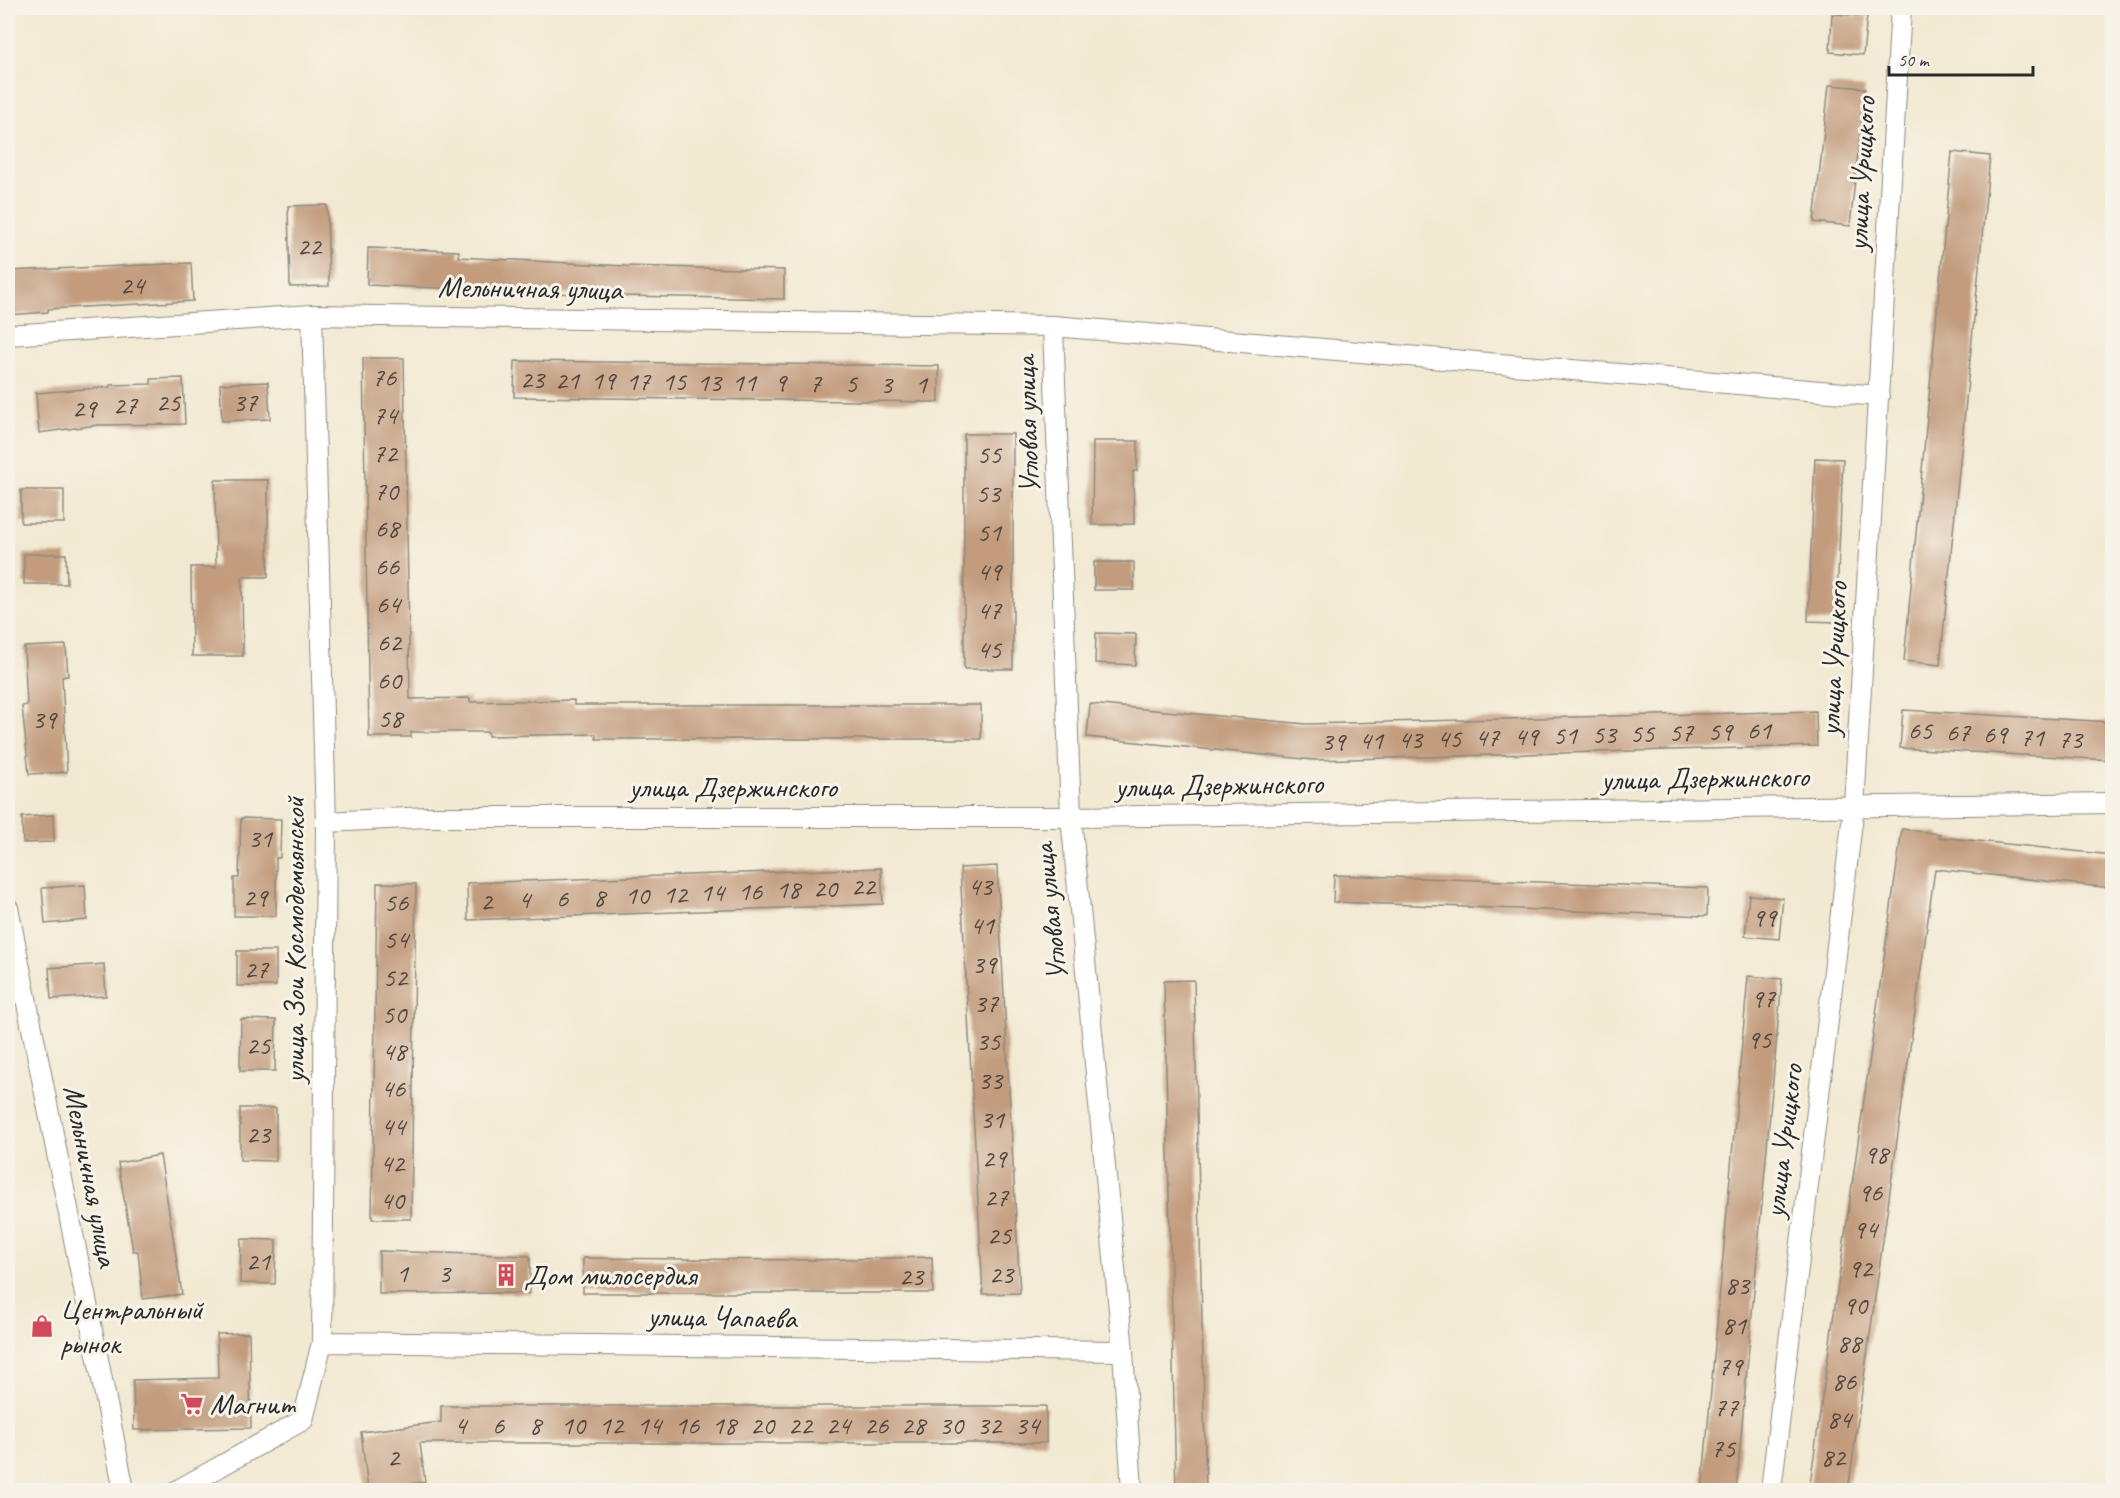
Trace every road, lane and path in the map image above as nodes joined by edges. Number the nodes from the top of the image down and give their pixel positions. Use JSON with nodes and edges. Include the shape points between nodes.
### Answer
{"nodes":[{"id":1,"x":1900,"y":8,"type":"edge"},
{"id":2,"x":312,"y":315,"type":"junction"},
{"id":3,"x":1053,"y":326,"type":"junction"},
{"id":4,"x":8,"y":335,"type":"edge"},
{"id":5,"x":1879,"y":396,"type":"junction"},
{"id":6,"x":2112,"y":803,"type":"edge"},
{"id":7,"x":1854,"y":806,"type":"junction"},
{"id":8,"x":1071,"y":817,"type":"junction"},
{"id":9,"x":326,"y":822,"type":"junction"},
{"id":10,"x":8,"y":908,"type":"edge"},
{"id":11,"x":322,"y":1342,"type":"junction"},
{"id":12,"x":1123,"y":1352,"type":"junction"},
{"id":13,"x":124,"y":1491,"type":"edge"},
{"id":14,"x":178,"y":1491,"type":"edge"},
{"id":15,"x":1131,"y":1491,"type":"edge"},
{"id":16,"x":1771,"y":1491,"type":"edge"}],
"edges":[{"from":1,"to":5,"type":"street","name":"улица Урицкого"},
{"from":2,"to":3,"type":"street","name":"Мельничная улица"},
{"from":2,"to":4,"type":"street","name":"Мельничная улица"},
{"from":2,"to":9,"type":"street","name":"улица Зои Космодемьянской"},
{"from":3,"to":5,"type":"street","name":"Мельничная улица"},
{"from":3,"to":8,"type":"street","name":"Угловая улица"},
{"from":5,"to":7,"type":"street","name":"улица Урицкого"},
{"from":6,"to":7,"type":"street","name":"улица Дзержинского"},
{"from":7,"to":8,"type":"street","name":"улица Дзержинского"},
{"from":7,"to":16,"type":"street","name":"улица Урицкого"},
{"from":8,"to":9,"type":"street","name":"улица Дзержинского","via":[[427,817]]},
{"from":8,"to":12,"type":"street","name":"Угловая улица"},
{"from":9,"to":11,"type":"street","name":"улица Зои Космодемьянской"},
{"from":10,"to":13,"type":"street","name":"Мельничная улица"},
{"from":11,"to":12,"type":"street","name":"улица Чапаева"},
{"from":11,"to":14,"type":"street","name":"улица Зои Космодемьянской","via":[[303,1419]]},
{"from":12,"to":15,"type":"street","name":"Угловая улица"}]}
